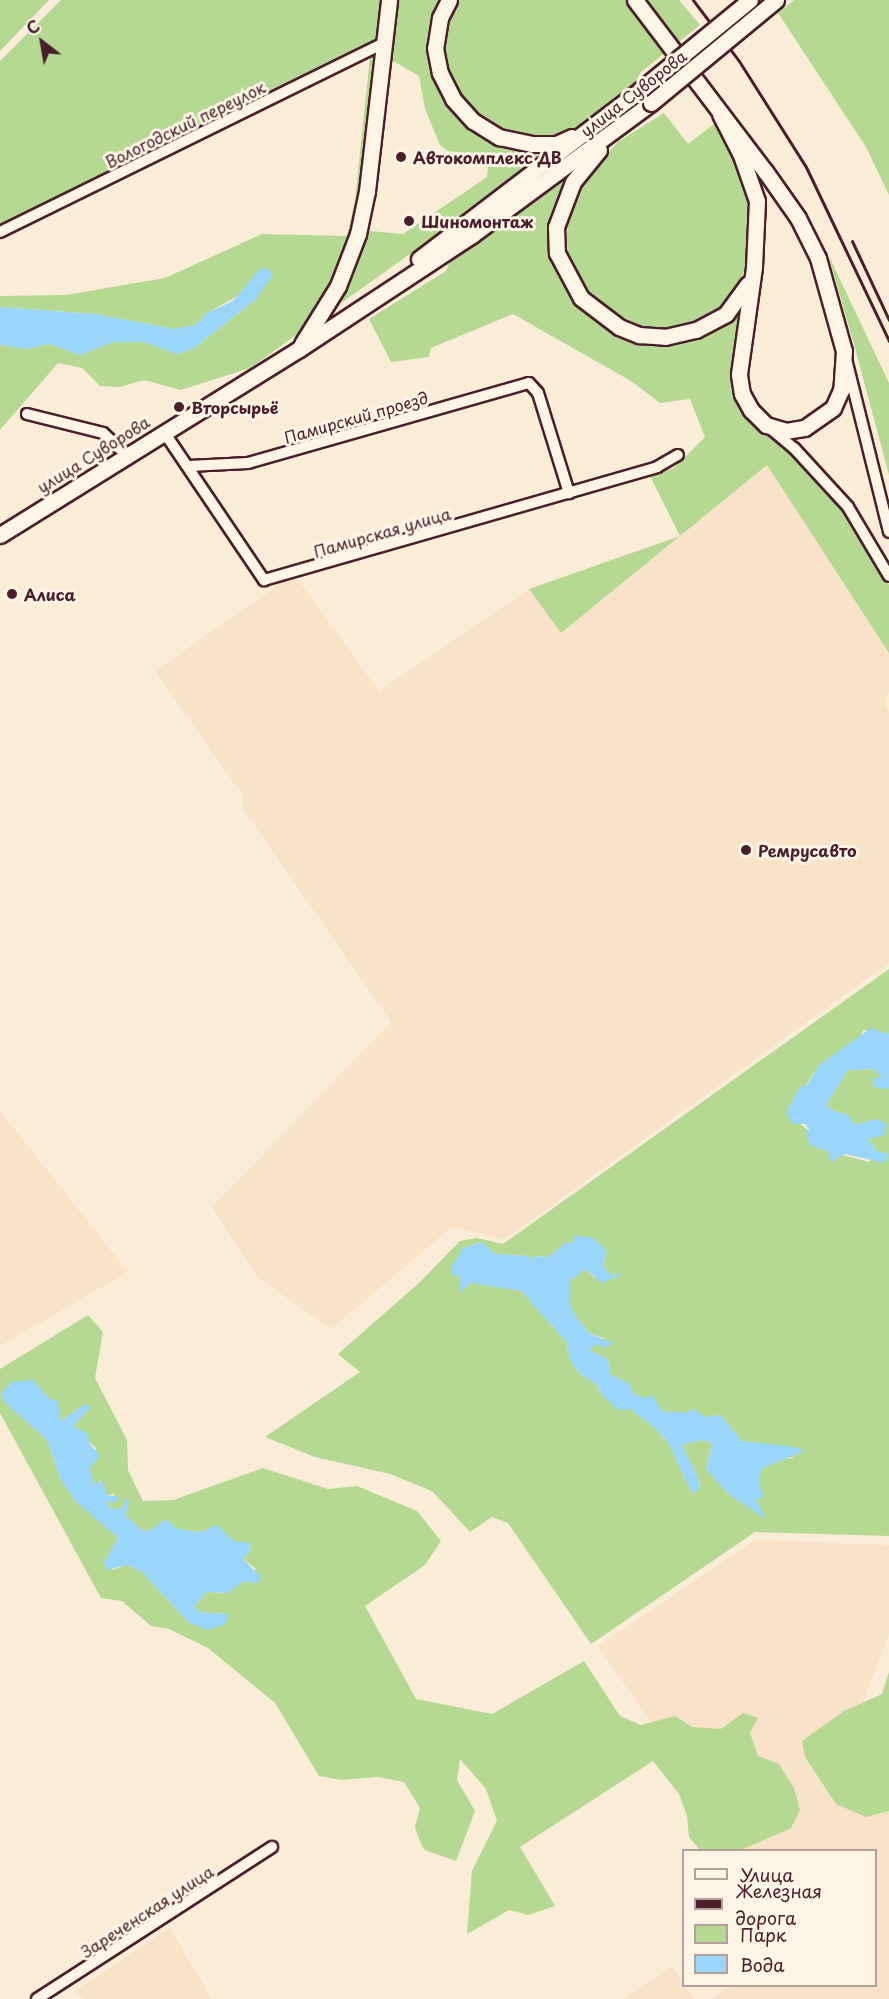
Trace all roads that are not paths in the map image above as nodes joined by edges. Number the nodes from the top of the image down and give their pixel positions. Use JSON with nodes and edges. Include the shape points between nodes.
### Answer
{"nodes":[{"id":1,"x":388,"y":0,"type":"edge"},
{"id":2,"x":449,"y":0,"type":"edge"},
{"id":3,"x":635,"y":0,"type":"edge"},
{"id":4,"x":750,"y":0,"type":"edge"},
{"id":5,"x":776,"y":0,"type":"edge"},
{"id":6,"x":384,"y":43,"type":"junction"},
{"id":7,"x":651,"y":103,"type":"junction"},
{"id":8,"x":720,"y":114,"type":"junction"},
{"id":9,"x":591,"y":129,"type":"junction"},
{"id":10,"x":0,"y":232,"type":"edge"},
{"id":11,"x":754,"y":267,"type":"junction"},
{"id":12,"x":299,"y":349,"type":"junction"},
{"id":13,"x":844,"y":351,"type":"junction"},
{"id":14,"x":27,"y":414,"type":"dead end"},
{"id":15,"x":766,"y":425,"type":"junction"},
{"id":16,"x":164,"y":432,"type":"junction"},
{"id":17,"x":127,"y":455,"type":"junction"},
{"id":18,"x":678,"y":455,"type":"dead end"},
{"id":19,"x":189,"y":466,"type":"junction"},
{"id":20,"x":568,"y":494,"type":"junction"},
{"id":21,"x":889,"y":532,"type":"edge"},
{"id":22,"x":0,"y":536,"type":"edge"},
{"id":23,"x":889,"y":576,"type":"edge"},
{"id":24,"x":272,"y":1847,"type":"dead end"},
{"id":25,"x":37,"y":1999,"type":"edge"}],
"edges":[{"from":1,"to":6,"type":"street"},
{"from":2,"to":9,"type":"street","via":[[435,48],[440,73],[453,99],[473,121],[498,137],[531,144],[556,144]]},
{"from":3,"to":8,"type":"street"},
{"from":4,"to":9,"type":"street","name":"улица Суворова","bridge":true},
{"from":5,"to":7,"type":"street","name":"улица Суворова","bridge":true},
{"from":6,"to":10,"type":"street","name":"Вологодский переулок"},
{"from":6,"to":12,"type":"street","via":[[366,198],[358,234],[338,286]]},
{"from":7,"to":11,"type":"street","via":[[603,146],[573,182],[560,208],[557,253],[576,290],[619,327],[639,335],[665,337],[696,330],[726,314],[744,294]]},
{"from":7,"to":12,"type":"street","name":"улица Суворова","via":[[472,235]]},
{"from":8,"to":11,"type":"street","via":[[741,155],[757,201]]},
{"from":8,"to":13,"type":"street","via":[[798,218],[818,258]]},
{"from":9,"to":12,"type":"street","name":"улица Суворова"},
{"from":11,"to":15,"type":"street","via":[[739,374],[742,394]]},
{"from":12,"to":16,"type":"street","name":"улица Суворова"},
{"from":13,"to":15,"type":"street","via":[[841,390],[833,408],[822,419],[804,428],[786,430]]},
{"from":13,"to":21,"type":"street"},
{"from":14,"to":17,"type":"street","via":[[103,434]]},
{"from":15,"to":23,"type":"street","via":[[794,447],[848,507]]},
{"from":16,"to":17,"type":"street","name":"улица Суворова"},
{"from":16,"to":19,"type":"street","name":"Памирская улица"},
{"from":17,"to":22,"type":"street","name":"улица Суворова"},
{"from":18,"to":20,"type":"street","name":"Памирская улица","via":[[657,467]]},
{"from":19,"to":20,"type":"street","name":"Памирская улица","via":[[226,528],[264,580]]},
{"from":19,"to":20,"type":"street","name":"Памирский проезд","via":[[248,463],[529,383],[538,393]]},
{"from":24,"to":25,"type":"street","name":"Зареченская улица"}]}
